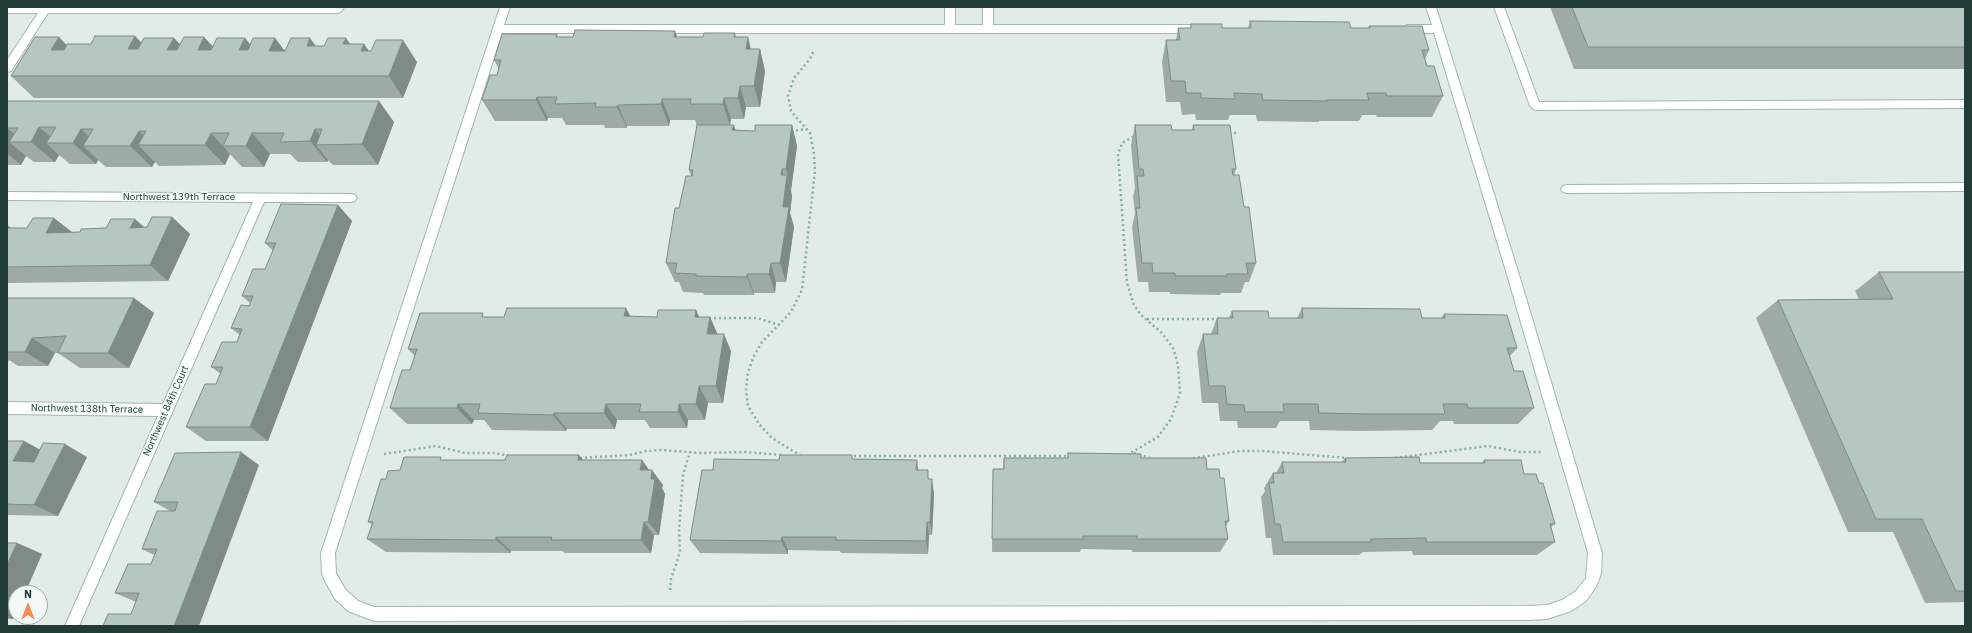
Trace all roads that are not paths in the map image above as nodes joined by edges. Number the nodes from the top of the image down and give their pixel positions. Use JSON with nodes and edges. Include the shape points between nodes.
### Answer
{"nodes":[{"id":1,"x":505,"y":7,"type":"edge"},
{"id":2,"x":950,"y":7,"type":"edge"},
{"id":3,"x":988,"y":7,"type":"edge"},
{"id":4,"x":1431,"y":7,"type":"edge"},
{"id":5,"x":1499,"y":7,"type":"edge"},
{"id":6,"x":45,"y":8,"type":"junction"},
{"id":7,"x":339,"y":8,"type":"edge"},
{"id":8,"x":7,"y":9,"type":"edge"},
{"id":9,"x":498,"y":28,"type":"junction"},
{"id":10,"x":950,"y":29,"type":"junction"},
{"id":11,"x":988,"y":29,"type":"junction"},
{"id":12,"x":1206,"y":29,"type":"edge"},
{"id":13,"x":1398,"y":29,"type":"edge"},
{"id":14,"x":1438,"y":29,"type":"junction"},
{"id":15,"x":7,"y":68,"type":"edge"},
{"id":16,"x":1965,"y":104,"type":"edge"},
{"id":17,"x":1965,"y":187,"type":"edge"},
{"id":18,"x":1567,"y":189,"type":"dead end"},
{"id":19,"x":7,"y":196,"type":"edge"},
{"id":20,"x":261,"y":197,"type":"junction"},
{"id":21,"x":350,"y":198,"type":"dead end"},
{"id":22,"x":7,"y":408,"type":"edge"},
{"id":23,"x":167,"y":410,"type":"junction"},
{"id":24,"x":72,"y":626,"type":"edge"}],
"edges":[{"from":1,"to":9,"type":"street"},
{"from":2,"to":10,"type":"street"},
{"from":3,"to":11,"type":"street"},
{"from":4,"to":14,"type":"street"},
{"from":5,"to":16,"type":"street","via":[[1535,106]]},
{"from":6,"to":7,"type":"street"},
{"from":6,"to":8,"type":"street"},
{"from":6,"to":15,"type":"street"},
{"from":9,"to":10,"type":"street"},
{"from":9,"to":14,"type":"street","via":[[328,553],[329,574],[340,594],[353,606],[374,614],[1528,613],[1547,612],[1566,606],[1581,596],[1591,582],[1595,553]]},
{"from":10,"to":11,"type":"street"},
{"from":11,"to":12,"type":"street"},
{"from":13,"to":14,"type":"street"},
{"from":17,"to":18,"type":"street"},
{"from":19,"to":20,"type":"street","name":"Northwest 139th Terrace"},
{"from":20,"to":21,"type":"street","name":"Northwest 139th Terrace"},
{"from":20,"to":23,"type":"street","name":"Northwest 84th Court"},
{"from":22,"to":23,"type":"street","name":"Northwest 138th Terrace"},
{"from":23,"to":24,"type":"street","name":"Northwest 84th Court"}]}
